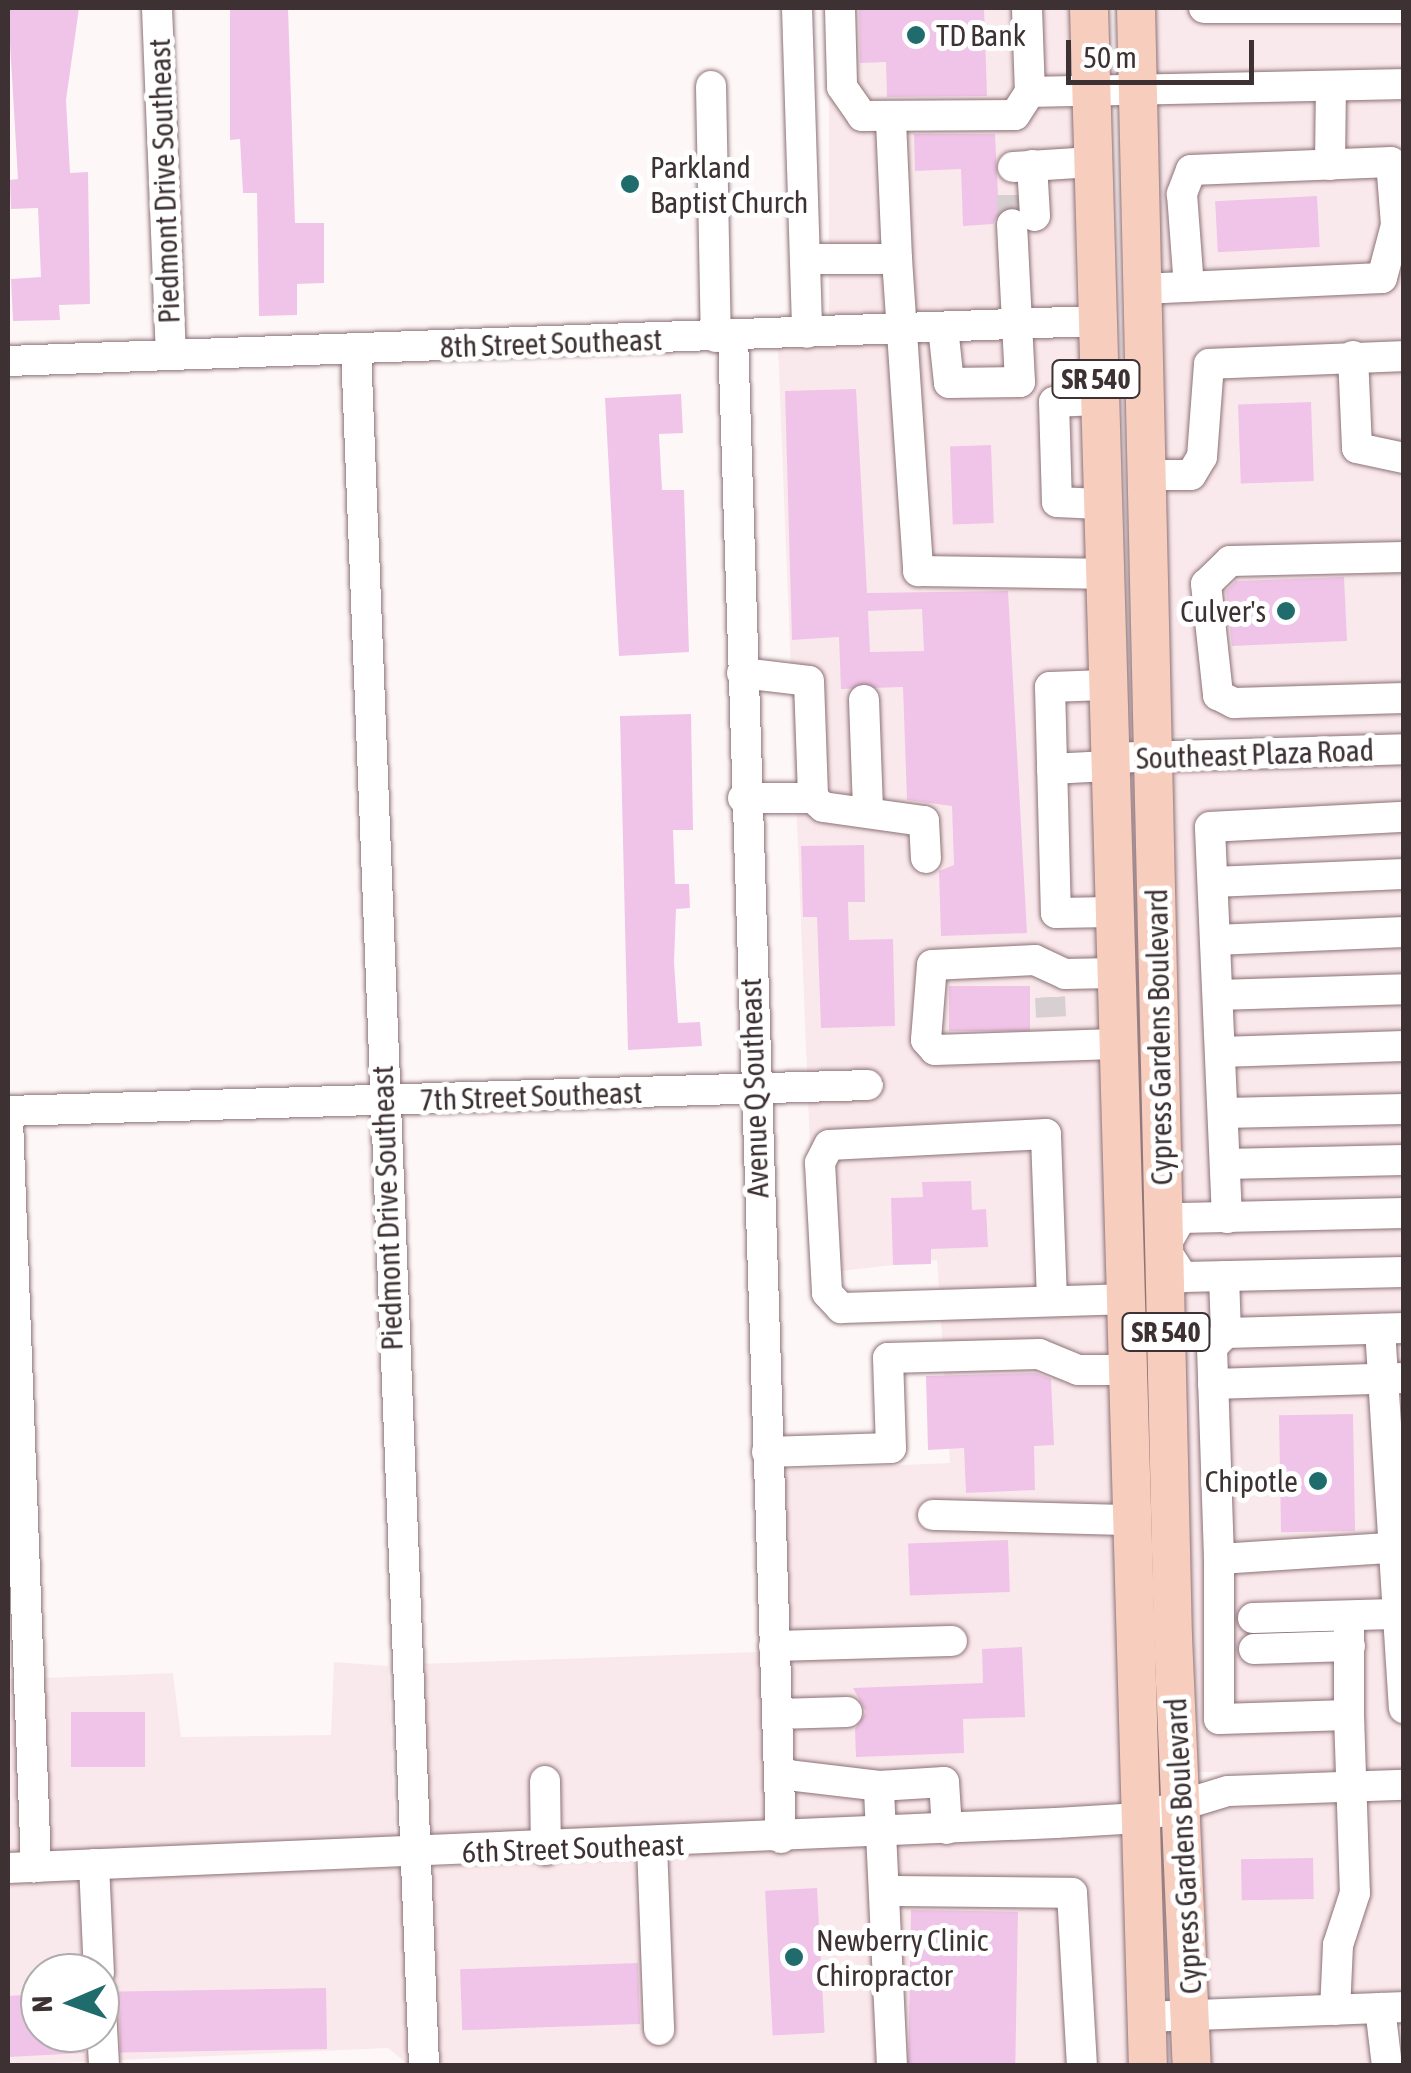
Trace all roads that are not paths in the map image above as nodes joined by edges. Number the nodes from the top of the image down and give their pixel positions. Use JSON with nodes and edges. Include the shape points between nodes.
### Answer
{"nodes":[{"id":1,"x":158,"y":8,"type":"edge"},
{"id":2,"x":797,"y":8,"type":"edge"},
{"id":3,"x":840,"y":8,"type":"edge"},
{"id":4,"x":1028,"y":8,"type":"edge"},
{"id":5,"x":1090,"y":8,"type":"edge"},
{"id":6,"x":1136,"y":8,"type":"edge"},
{"id":7,"x":1204,"y":8,"type":"edge"},
{"id":8,"x":1404,"y":8,"type":"edge"},
{"id":9,"x":1404,"y":84,"type":"edge"},
{"id":10,"x":711,"y":86,"type":"dead end"},
{"id":11,"x":1331,"y":86,"type":"junction"},
{"id":12,"x":1030,"y":92,"type":"junction"},
{"id":13,"x":1140,"y":92,"type":"junction"},
{"id":14,"x":1093,"y":93,"type":"junction"},
{"id":15,"x":892,"y":121,"type":"junction"},
{"id":16,"x":1093,"y":162,"type":"junction"},
{"id":17,"x":1330,"y":165,"type":"junction"},
{"id":18,"x":805,"y":259,"type":"junction"},
{"id":19,"x":897,"y":259,"type":"junction"},
{"id":20,"x":1188,"y":287,"type":"junction"},
{"id":21,"x":1143,"y":289,"type":"junction"},
{"id":22,"x":1094,"y":320,"type":"junction"},
{"id":23,"x":1017,"y":324,"type":"junction"},
{"id":24,"x":944,"y":327,"type":"junction"},
{"id":25,"x":900,"y":329,"type":"junction"},
{"id":26,"x":808,"y":333,"type":"junction"},
{"id":27,"x":724,"y":337,"type":"junction"},
{"id":28,"x":356,"y":349,"type":"junction"},
{"id":29,"x":170,"y":355,"type":"junction"},
{"id":30,"x":1353,"y":356,"type":"junction"},
{"id":31,"x":1404,"y":356,"type":"edge"},
{"id":32,"x":8,"y":361,"type":"edge"},
{"id":33,"x":1020,"y":382,"type":"junction"},
{"id":34,"x":1096,"y":400,"type":"junction"},
{"id":35,"x":1054,"y":402,"type":"junction"},
{"id":36,"x":1404,"y":458,"type":"edge"},
{"id":37,"x":1146,"y":462,"type":"junction"},
{"id":38,"x":1099,"y":504,"type":"junction"},
{"id":39,"x":1404,"y":557,"type":"edge"},
{"id":40,"x":1102,"y":574,"type":"junction"},
{"id":41,"x":742,"y":672,"type":"junction"},
{"id":42,"x":1105,"y":684,"type":"junction"},
{"id":43,"x":1404,"y":698,"type":"edge"},
{"id":44,"x":864,"y":700,"type":"dead end"},
{"id":45,"x":1284,"y":702,"type":"junction"},
{"id":46,"x":1404,"y":749,"type":"edge"},
{"id":47,"x":1286,"y":753,"type":"junction"},
{"id":48,"x":1153,"y":757,"type":"junction"},
{"id":49,"x":1107,"y":762,"type":"junction"},
{"id":50,"x":1052,"y":769,"type":"junction"},
{"id":51,"x":743,"y":798,"type":"junction"},
{"id":52,"x":813,"y":798,"type":"junction"},
{"id":53,"x":868,"y":811,"type":"junction"},
{"id":54,"x":1404,"y":816,"type":"edge"},
{"id":55,"x":926,"y":858,"type":"dead end"},
{"id":56,"x":1404,"y":874,"type":"edge"},
{"id":57,"x":1213,"y":882,"type":"junction"},
{"id":58,"x":1112,"y":912,"type":"junction"},
{"id":59,"x":1404,"y":932,"type":"edge"},
{"id":60,"x":1215,"y":940,"type":"junction"},
{"id":61,"x":1113,"y":973,"type":"junction"},
{"id":62,"x":1404,"y":989,"type":"edge"},
{"id":63,"x":1218,"y":995,"type":"junction"},
{"id":64,"x":1115,"y":1044,"type":"junction"},
{"id":65,"x":1404,"y":1046,"type":"edge"},
{"id":66,"x":1220,"y":1052,"type":"junction"},
{"id":67,"x":868,"y":1085,"type":"dead end"},
{"id":68,"x":754,"y":1090,"type":"junction"},
{"id":69,"x":383,"y":1100,"type":"junction"},
{"id":70,"x":1404,"y":1109,"type":"edge"},
{"id":71,"x":8,"y":1111,"type":"edge"},
{"id":72,"x":1223,"y":1114,"type":"junction"},
{"id":73,"x":1118,"y":1117,"type":"junction"},
{"id":74,"x":8,"y":1120,"type":"edge"},
{"id":75,"x":1404,"y":1160,"type":"edge"},
{"id":76,"x":1225,"y":1164,"type":"junction"},
{"id":77,"x":1404,"y":1213,"type":"edge"},
{"id":78,"x":1227,"y":1218,"type":"junction"},
{"id":79,"x":1164,"y":1248,"type":"junction"},
{"id":80,"x":1404,"y":1272,"type":"edge"},
{"id":81,"x":1224,"y":1276,"type":"junction"},
{"id":82,"x":1052,"y":1300,"type":"junction"},
{"id":83,"x":1123,"y":1300,"type":"junction"},
{"id":84,"x":1392,"y":1328,"type":"edge"},
{"id":85,"x":1226,"y":1333,"type":"junction"},
{"id":86,"x":1125,"y":1370,"type":"junction"},
{"id":87,"x":1393,"y":1378,"type":"edge"},
{"id":88,"x":1213,"y":1384,"type":"junction"},
{"id":89,"x":1394,"y":1434,"type":"edge"},
{"id":90,"x":768,"y":1452,"type":"junction"},
{"id":91,"x":1396,"y":1488,"type":"edge"},
{"id":92,"x":933,"y":1515,"type":"dead end"},
{"id":93,"x":1129,"y":1520,"type":"junction"},
{"id":94,"x":1397,"y":1550,"type":"edge"},
{"id":95,"x":1219,"y":1559,"type":"junction"},
{"id":96,"x":1171,"y":1567,"type":"junction"},
{"id":97,"x":1397,"y":1602,"type":"edge"},
{"id":98,"x":1236,"y":1619,"type":"junction"},
{"id":99,"x":1173,"y":1621,"type":"junction"},
{"id":100,"x":1350,"y":1631,"type":"junction"},
{"id":101,"x":952,"y":1641,"type":"dead end"},
{"id":102,"x":774,"y":1646,"type":"junction"},
{"id":103,"x":1237,"y":1650,"type":"junction"},
{"id":104,"x":1400,"y":1651,"type":"edge"},
{"id":105,"x":1401,"y":1708,"type":"edge"},
{"id":106,"x":847,"y":1712,"type":"dead end"},
{"id":107,"x":777,"y":1714,"type":"junction"},
{"id":108,"x":1348,"y":1715,"type":"junction"},
{"id":109,"x":1219,"y":1719,"type":"junction"},
{"id":110,"x":1176,"y":1720,"type":"junction"},
{"id":111,"x":779,"y":1774,"type":"junction"},
{"id":112,"x":545,"y":1781,"type":"dead end"},
{"id":113,"x":1404,"y":1785,"type":"edge"},
{"id":114,"x":879,"y":1786,"type":"junction"},
{"id":115,"x":1351,"y":1787,"type":"junction"},
{"id":116,"x":1180,"y":1806,"type":"junction"},
{"id":117,"x":1139,"y":1818,"type":"junction"},
{"id":118,"x":946,"y":1829,"type":"junction"},
{"id":119,"x":882,"y":1833,"type":"junction"},
{"id":120,"x":781,"y":1838,"type":"junction"},
{"id":121,"x":652,"y":1845,"type":"junction"},
{"id":122,"x":546,"y":1850,"type":"junction"},
{"id":123,"x":414,"y":1854,"type":"junction"},
{"id":124,"x":94,"y":1864,"type":"junction"},
{"id":125,"x":22,"y":1867,"type":"edge"},
{"id":126,"x":887,"y":1890,"type":"junction"},
{"id":127,"x":98,"y":1953,"type":"edge"},
{"id":128,"x":1392,"y":2007,"type":"edge"},
{"id":129,"x":1335,"y":2010,"type":"junction"},
{"id":130,"x":1191,"y":2016,"type":"junction"},
{"id":131,"x":1146,"y":2017,"type":"junction"},
{"id":132,"x":658,"y":2030,"type":"dead end"},
{"id":133,"x":424,"y":2066,"type":"edge"},
{"id":134,"x":892,"y":2066,"type":"edge"},
{"id":135,"x":1082,"y":2066,"type":"edge"},
{"id":136,"x":1148,"y":2066,"type":"edge"},
{"id":137,"x":1192,"y":2066,"type":"edge"},
{"id":138,"x":1388,"y":2066,"type":"edge"}],
"edges":[{"from":1,"to":29,"type":"street","name":"Piedmont Drive Southeast"},
{"from":2,"to":18,"type":"street"},
{"from":3,"to":15,"type":"street","via":[[846,101],[862,116]]},
{"from":4,"to":12,"type":"street"},
{"from":5,"to":14,"type":"main road","name":"Cypress Gardens Boulevard","number":"SR 540"},
{"from":6,"to":13,"type":"main road","name":"Cypress Gardens Boulevard","number":"SR 540"},
{"from":7,"to":8,"type":"street"},
{"from":9,"to":11,"type":"street"},
{"from":10,"to":27,"type":"street","name":"Avenue Q Southeast"},
{"from":11,"to":13,"type":"street"},
{"from":11,"to":17,"type":"street"},
{"from":12,"to":14,"type":"street"},
{"from":12,"to":15,"type":"street","via":[[1015,116]]},
{"from":13,"to":14,"type":"street"},
{"from":13,"to":21,"type":"main road","name":"Cypress Gardens Boulevard","number":"SR 540"},
{"from":14,"to":16,"type":"main road","name":"Cypress Gardens Boulevard","number":"SR 540"},
{"from":15,"to":19,"type":"street"},
{"from":16,"to":22,"type":"main road","name":"Cypress Gardens Boulevard","number":"SR 540"},
{"from":16,"to":23,"type":"street","via":[[1022,166]]},
{"from":17,"to":20,"type":"street","via":[[1191,170],[1182,194]]},
{"from":17,"to":20,"type":"street","via":[[1391,162],[1396,225],[1382,278]]},
{"from":18,"to":19,"type":"street"},
{"from":18,"to":26,"type":"street"},
{"from":19,"to":25,"type":"street"},
{"from":20,"to":21,"type":"street"},
{"from":21,"to":37,"type":"main road","name":"Cypress Gardens Boulevard","number":"SR 540"},
{"from":22,"to":23,"type":"street","name":"8th Street Southeast"},
{"from":22,"to":34,"type":"main road","name":"Cypress Gardens Boulevard","number":"SR 540"},
{"from":22,"to":37,"type":"main road","via":[[1109,346],[1118,422]]},
{"from":23,"to":24,"type":"street","name":"8th Street Southeast"},
{"from":23,"to":33,"type":"street"},
{"from":24,"to":25,"type":"street","name":"8th Street Southeast"},
{"from":24,"to":33,"type":"street","via":[[950,383]]},
{"from":25,"to":26,"type":"street","name":"8th Street Southeast"},
{"from":25,"to":40,"type":"street","via":[[918,571]]},
{"from":26,"to":27,"type":"street","name":"8th Street Southeast"},
{"from":27,"to":28,"type":"street","name":"8th Street Southeast"},
{"from":27,"to":41,"type":"street","name":"Avenue Q Southeast"},
{"from":28,"to":29,"type":"street","name":"8th Street Southeast"},
{"from":28,"to":69,"type":"street","name":"Piedmont Drive Southeast"},
{"from":29,"to":32,"type":"street","name":"8th Street Southeast"},
{"from":30,"to":31,"type":"street"},
{"from":30,"to":36,"type":"street","via":[[1357,448]]},
{"from":30,"to":37,"type":"street","via":[[1209,364],[1192,475]]},
{"from":33,"to":35,"type":"street","via":[[1045,387]]},
{"from":34,"to":35,"type":"street"},
{"from":34,"to":38,"type":"main road","name":"Cypress Gardens Boulevard","number":"SR 540"},
{"from":35,"to":38,"type":"street","via":[[1058,502]]},
{"from":37,"to":48,"type":"main road","name":"Cypress Gardens Boulevard","number":"SR 540"},
{"from":38,"to":40,"type":"main road","name":"Cypress Gardens Boulevard","number":"SR 540"},
{"from":39,"to":45,"type":"street","via":[[1214,569],[1206,584],[1218,695]]},
{"from":40,"to":42,"type":"main road","name":"Cypress Gardens Boulevard","number":"SR 540"},
{"from":41,"to":51,"type":"street","name":"Avenue Q Southeast"},
{"from":41,"to":52,"type":"street","via":[[809,681]]},
{"from":42,"to":49,"type":"main road","name":"Cypress Gardens Boulevard","number":"SR 540"},
{"from":42,"to":50,"type":"street","via":[[1050,687]]},
{"from":43,"to":45,"type":"street"},
{"from":44,"to":53,"type":"street"},
{"from":45,"to":47,"type":"street"},
{"from":46,"to":47,"type":"street","name":"Southeast Plaza Road"},
{"from":47,"to":48,"type":"street","name":"Southeast Plaza Road"},
{"from":48,"to":49,"type":"street","name":"Southeast Plaza Road"},
{"from":48,"to":79,"type":"main road","name":"Cypress Gardens Boulevard","number":"SR 540"},
{"from":49,"to":50,"type":"street","name":"Southeast Plaza Road"},
{"from":49,"to":58,"type":"main road","name":"Cypress Gardens Boulevard","number":"SR 540"},
{"from":50,"to":58,"type":"street","via":[[1056,913]]},
{"from":51,"to":52,"type":"street"},
{"from":51,"to":68,"type":"street","name":"Avenue Q Southeast"},
{"from":52,"to":53,"type":"street","via":[[823,808]]},
{"from":53,"to":55,"type":"street","via":[[924,821]]},
{"from":54,"to":57,"type":"street","via":[[1210,828]]},
{"from":56,"to":57,"type":"street"},
{"from":57,"to":60,"type":"street"},
{"from":58,"to":61,"type":"main road","name":"Cypress Gardens Boulevard","number":"SR 540"},
{"from":59,"to":60,"type":"street"},
{"from":60,"to":63,"type":"street"},
{"from":61,"to":64,"type":"main road","name":"Cypress Gardens Boulevard","number":"SR 540"},
{"from":61,"to":64,"type":"street","via":[[1050,1007]]},
{"from":62,"to":63,"type":"street"},
{"from":63,"to":66,"type":"street"},
{"from":64,"to":73,"type":"main road","name":"Cypress Gardens Boulevard","number":"SR 540"},
{"from":65,"to":66,"type":"street"},
{"from":66,"to":72,"type":"street"},
{"from":67,"to":68,"type":"street","name":"7th Street Southeast"},
{"from":68,"to":69,"type":"street","name":"7th Street Southeast"},
{"from":68,"to":90,"type":"street","name":"Avenue Q Southeast"},
{"from":69,"to":71,"type":"street","name":"7th Street Southeast"},
{"from":69,"to":123,"type":"street","name":"Piedmont Drive Southeast"},
{"from":70,"to":72,"type":"street"},
{"from":72,"to":76,"type":"street"},
{"from":73,"to":79,"type":"main road","via":[[1148,1239]]},
{"from":73,"to":83,"type":"main road","name":"Cypress Gardens Boulevard","number":"SR 540"},
{"from":74,"to":125,"type":"street"},
{"from":75,"to":76,"type":"street"},
{"from":76,"to":78,"type":"street"},
{"from":77,"to":78,"type":"street"},
{"from":78,"to":79,"type":"street","via":[[1182,1218]]},
{"from":79,"to":81,"type":"street","via":[[1184,1277]]},
{"from":79,"to":96,"type":"main road","name":"Cypress Gardens Boulevard","number":"SR 540"},
{"from":80,"to":81,"type":"street"},
{"from":81,"to":85,"type":"street"},
{"from":82,"to":82,"type":"street","via":[[841,1308],[827,1293],[820,1164],[829,1145],[1046,1134]]},
{"from":82,"to":83,"type":"street"},
{"from":83,"to":86,"type":"main road","name":"Cypress Gardens Boulevard","number":"SR 540"},
{"from":83,"to":96,"type":"main road","via":[[1144,1344],[1152,1494]]},
{"from":84,"to":85,"type":"street"},
{"from":84,"to":87,"type":"street"},
{"from":85,"to":88,"type":"street","via":[[1212,1347]]},
{"from":86,"to":90,"type":"street","via":[[1078,1370],[1039,1354],[888,1358],[891,1448]]},
{"from":86,"to":93,"type":"main road","name":"Cypress Gardens Boulevard","number":"SR 540"},
{"from":87,"to":88,"type":"street"},
{"from":87,"to":89,"type":"street"},
{"from":88,"to":95,"type":"street"},
{"from":89,"to":91,"type":"street"},
{"from":90,"to":102,"type":"street","name":"Avenue Q Southeast"},
{"from":91,"to":94,"type":"street"},
{"from":92,"to":93,"type":"street"},
{"from":93,"to":117,"type":"main road","name":"Cypress Gardens Boulevard","number":"SR 540"},
{"from":94,"to":95,"type":"street"},
{"from":94,"to":97,"type":"street"},
{"from":95,"to":98,"type":"street"},
{"from":96,"to":99,"type":"main road","name":"Cypress Gardens Boulevard","number":"SR 540"},
{"from":97,"to":100,"type":"street"},
{"from":97,"to":104,"type":"street"},
{"from":98,"to":99,"type":"street"},
{"from":98,"to":100,"type":"street"},
{"from":98,"to":103,"type":"street"},
{"from":99,"to":110,"type":"main road","name":"Cypress Gardens Boulevard","number":"SR 540"},
{"from":100,"to":103,"type":"street"},
{"from":100,"to":108,"type":"street"},
{"from":101,"to":102,"type":"street"},
{"from":102,"to":107,"type":"street","name":"Avenue Q Southeast"},
{"from":103,"to":109,"type":"street"},
{"from":104,"to":105,"type":"street"},
{"from":106,"to":107,"type":"street"},
{"from":107,"to":111,"type":"street","name":"Avenue Q Southeast"},
{"from":108,"to":109,"type":"street"},
{"from":108,"to":115,"type":"street"},
{"from":109,"to":110,"type":"street"},
{"from":110,"to":116,"type":"main road","name":"Cypress Gardens Boulevard","number":"SR 540"},
{"from":111,"to":114,"type":"street"},
{"from":111,"to":120,"type":"street","name":"Avenue Q Southeast"},
{"from":112,"to":122,"type":"street"},
{"from":113,"to":115,"type":"street","name":"6th Street Southeast"},
{"from":114,"to":118,"type":"street","via":[[944,1782]]},
{"from":114,"to":119,"type":"street"},
{"from":115,"to":116,"type":"street","name":"6th Street Southeast","via":[[1228,1791]]},
{"from":115,"to":129,"type":"street","via":[[1355,1893],[1338,1945]]},
{"from":116,"to":117,"type":"street","name":"6th Street Southeast"},
{"from":116,"to":130,"type":"main road","name":"Cypress Gardens Boulevard","number":"SR 540"},
{"from":117,"to":118,"type":"street","name":"6th Street Southeast"},
{"from":117,"to":131,"type":"main road","name":"Cypress Gardens Boulevard","number":"SR 540"},
{"from":118,"to":119,"type":"street","name":"6th Street Southeast"},
{"from":119,"to":120,"type":"street","name":"6th Street Southeast"},
{"from":119,"to":126,"type":"street"},
{"from":120,"to":121,"type":"street","name":"6th Street Southeast"},
{"from":121,"to":122,"type":"street","name":"6th Street Southeast"},
{"from":121,"to":132,"type":"street"},
{"from":122,"to":123,"type":"street","name":"6th Street Southeast"},
{"from":123,"to":124,"type":"street","name":"6th Street Southeast"},
{"from":123,"to":133,"type":"street","name":"Piedmont Drive Southeast"},
{"from":124,"to":125,"type":"street","name":"6th Street Southeast"},
{"from":124,"to":127,"type":"street"},
{"from":126,"to":134,"type":"street"},
{"from":126,"to":135,"type":"street","via":[[1072,1893]]},
{"from":128,"to":129,"type":"street"},
{"from":128,"to":138,"type":"street"},
{"from":129,"to":130,"type":"street"},
{"from":130,"to":131,"type":"street"},
{"from":130,"to":137,"type":"main road","name":"Cypress Gardens Boulevard","number":"SR 540"},
{"from":131,"to":136,"type":"main road","name":"Cypress Gardens Boulevard","number":"SR 540"}]}
